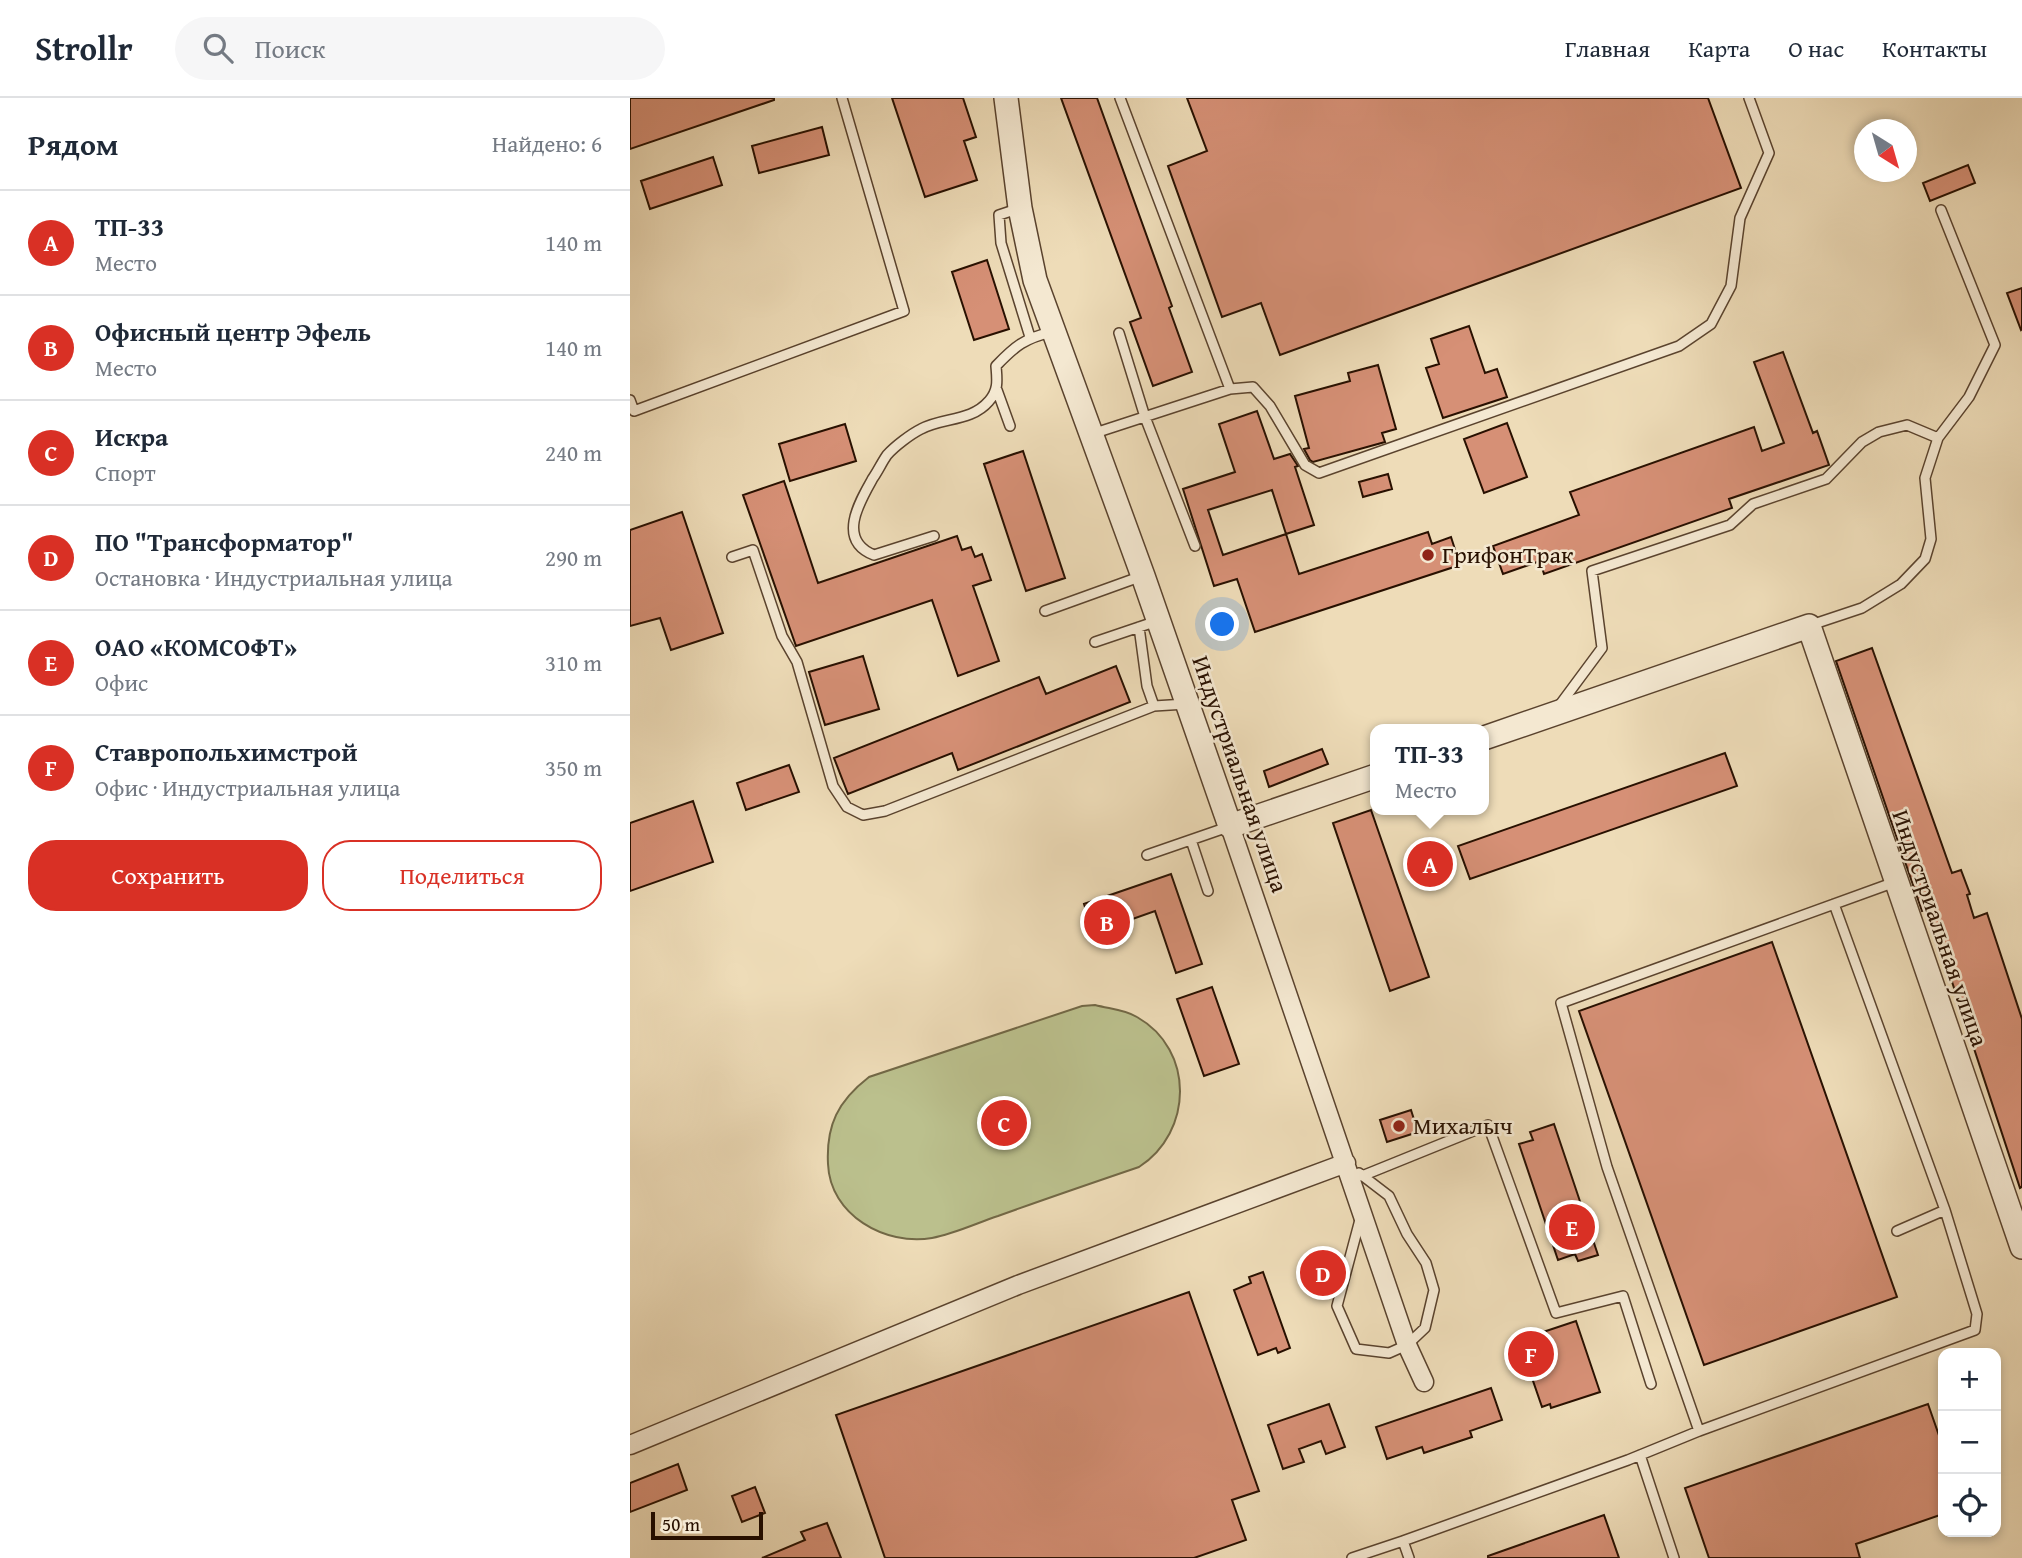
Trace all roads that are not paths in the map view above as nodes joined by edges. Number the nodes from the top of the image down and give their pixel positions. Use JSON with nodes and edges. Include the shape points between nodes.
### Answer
{"nodes":[{"id":1,"x":842,"y":98,"type":"edge"},
{"id":2,"x":1006,"y":98,"type":"edge"},
{"id":3,"x":1120,"y":98,"type":"edge"},
{"id":4,"x":1749,"y":98,"type":"edge"},
{"id":5,"x":1941,"y":210,"type":"dead end"},
{"id":6,"x":1119,"y":333,"type":"dead end"},
{"id":7,"x":1041,"y":335,"type":"junction"},
{"id":8,"x":1230,"y":389,"type":"junction"},
{"id":9,"x":997,"y":390,"type":"junction"},
{"id":10,"x":630,"y":400,"type":"edge"},
{"id":11,"x":1145,"y":417,"type":"junction"},
{"id":12,"x":1010,"y":426,"type":"dead end"},
{"id":13,"x":1090,"y":435,"type":"junction"},
{"id":14,"x":1938,"y":438,"type":"junction"},
{"id":15,"x":934,"y":536,"type":"dead end"},
{"id":16,"x":1195,"y":546,"type":"dead end"},
{"id":17,"x":732,"y":557,"type":"dead end"},
{"id":18,"x":1143,"y":576,"type":"junction"},
{"id":19,"x":1045,"y":611,"type":"dead end"},
{"id":20,"x":1149,"y":623,"type":"junction"},
{"id":21,"x":1809,"y":626,"type":"junction"},
{"id":22,"x":1095,"y":642,"type":"dead end"},
{"id":23,"x":1188,"y":704,"type":"junction"},
{"id":24,"x":1154,"y":706,"type":"junction"},
{"id":25,"x":1553,"y":714,"type":"junction"},
{"id":26,"x":1489,"y":736,"type":"edge"},
{"id":27,"x":1370,"y":778,"type":"edge"},
{"id":28,"x":1230,"y":826,"type":"junction"},
{"id":29,"x":1191,"y":840,"type":"junction"},
{"id":30,"x":1147,"y":855,"type":"dead end"},
{"id":31,"x":1897,"y":882,"type":"junction"},
{"id":32,"x":1208,"y":891,"type":"dead end"},
{"id":33,"x":1834,"y":904,"type":"junction"},
{"id":34,"x":1346,"y":1163,"type":"junction"},
{"id":35,"x":1362,"y":1176,"type":"junction"},
{"id":36,"x":1945,"y":1210,"type":"junction"},
{"id":37,"x":1362,"y":1211,"type":"junction"},
{"id":38,"x":1897,"y":1231,"type":"dead end"},
{"id":39,"x":2022,"y":1247,"type":"edge"},
{"id":40,"x":1407,"y":1345,"type":"junction"},
{"id":41,"x":1424,"y":1382,"type":"dead end"},
{"id":42,"x":1651,"y":1384,"type":"dead end"},
{"id":43,"x":1699,"y":1431,"type":"junction"},
{"id":44,"x":630,"y":1445,"type":"edge"},
{"id":45,"x":1640,"y":1455,"type":"junction"},
{"id":46,"x":1403,"y":1541,"type":"junction"},
{"id":47,"x":1352,"y":1558,"type":"edge"},
{"id":48,"x":1409,"y":1558,"type":"edge"},
{"id":49,"x":1674,"y":1558,"type":"edge"}],
"edges":[{"from":1,"to":10,"type":"lane","via":[[904,311],[634,411]]},
{"from":2,"to":7,"type":"street","name":"Индустриальная улица"},
{"from":3,"to":8,"type":"lane"},
{"from":4,"to":8,"type":"lane","via":[[1769,153],[1740,218],[1731,286],[1711,324],[1679,346],[1319,473],[1305,465],[1270,406],[1253,387]]},
{"from":5,"to":14,"type":"lane","via":[[1995,345],[1969,397]]},
{"from":6,"to":11,"type":"lane"},
{"from":7,"to":9,"type":"lane","via":[[1012,349],[996,366]]},
{"from":7,"to":13,"type":"street","name":"Индустриальная улица"},
{"from":8,"to":11,"type":"lane"},
{"from":9,"to":12,"type":"lane"},
{"from":9,"to":15,"type":"lane","via":[[988,403],[967,416],[921,429],[887,455],[852,522],[857,540],[874,555]]},
{"from":11,"to":13,"type":"lane"},
{"from":11,"to":16,"type":"lane"},
{"from":13,"to":18,"type":"street","name":"Индустриальная улица"},
{"from":14,"to":21,"type":"lane","via":[[1925,478],[1931,539],[1925,559],[1901,584],[1862,608]]},
{"from":14,"to":25,"type":"lane","via":[[1907,425],[1879,432],[1862,442],[1826,480],[1753,504],[1730,525],[1592,570],[1602,648]]},
{"from":17,"to":24,"type":"lane","via":[[753,550],[782,636],[797,662],[833,786],[846,807],[863,815],[885,811]]},
{"from":18,"to":19,"type":"lane"},
{"from":18,"to":20,"type":"street","name":"Индустриальная улица"},
{"from":20,"to":22,"type":"lane"},
{"from":20,"to":23,"type":"street","name":"Индустриальная улица"},
{"from":20,"to":24,"type":"lane","via":[[1147,686]]},
{"from":21,"to":25,"type":"street"},
{"from":21,"to":31,"type":"street","name":"Индустриальная улица"},
{"from":23,"to":24,"type":"lane"},
{"from":23,"to":28,"type":"street","name":"Индустриальная улица"},
{"from":25,"to":26,"type":"street"},
{"from":27,"to":28,"type":"street"},
{"from":28,"to":29,"type":"lane"},
{"from":28,"to":34,"type":"street","name":"Индустриальная улица"},
{"from":29,"to":30,"type":"lane"},
{"from":29,"to":32,"type":"lane"},
{"from":31,"to":33,"type":"lane"},
{"from":31,"to":39,"type":"street","name":"Индустриальная улица"},
{"from":33,"to":36,"type":"lane"},
{"from":33,"to":43,"type":"lane","via":[[1561,1003],[1607,1167]]},
{"from":34,"to":35,"type":"lane"},
{"from":34,"to":37,"type":"street","name":"Индустриальная улица"},
{"from":34,"to":44,"type":"street","via":[[1018,1285]]},
{"from":35,"to":40,"type":"lane","via":[[1389,1196],[1426,1263],[1434,1290],[1425,1328]]},
{"from":35,"to":42,"type":"lane","via":[[1488,1125],[1556,1313],[1623,1296]]},
{"from":36,"to":38,"type":"lane"},
{"from":36,"to":43,"type":"lane","via":[[1977,1314],[1975,1330]]},
{"from":37,"to":40,"type":"street","name":"Индустриальная улица"},
{"from":37,"to":40,"type":"lane","via":[[1337,1306],[1356,1349],[1389,1353]]},
{"from":40,"to":41,"type":"street","name":"Индустриальная улица"},
{"from":43,"to":45,"type":"lane"},
{"from":45,"to":46,"type":"lane"},
{"from":45,"to":49,"type":"lane"},
{"from":46,"to":47,"type":"lane"},
{"from":46,"to":48,"type":"lane"}]}
